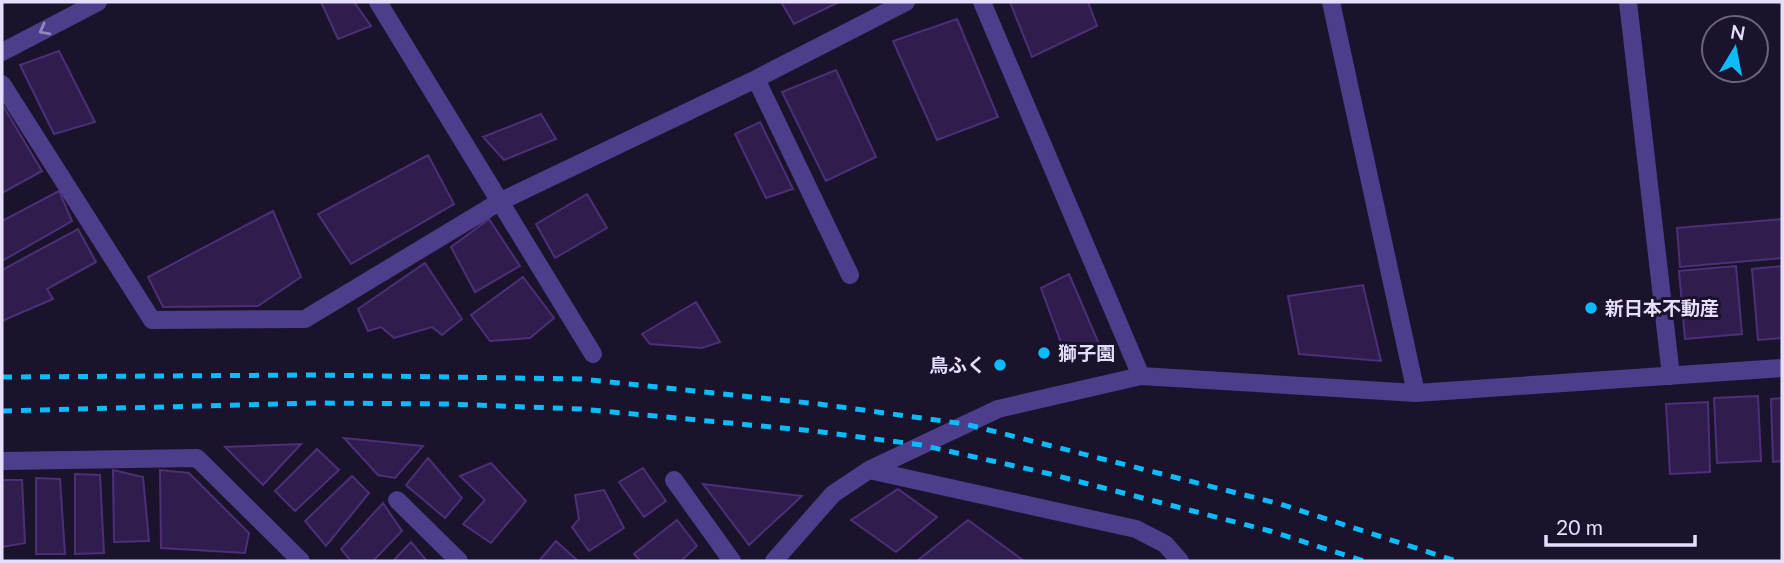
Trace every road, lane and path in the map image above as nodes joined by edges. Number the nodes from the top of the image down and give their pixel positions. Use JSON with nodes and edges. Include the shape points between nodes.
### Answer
{"nodes":[{"id":1,"x":378,"y":2,"type":"edge"},
{"id":2,"x":982,"y":2,"type":"edge"},
{"id":3,"x":1331,"y":2,"type":"edge"},
{"id":4,"x":1628,"y":2,"type":"edge"},
{"id":5,"x":89,"y":4,"type":"edge"},
{"id":6,"x":898,"y":4,"type":"edge"},
{"id":7,"x":2,"y":52,"type":"edge"},
{"id":8,"x":756,"y":79,"type":"junction"},
{"id":9,"x":2,"y":84,"type":"edge"},
{"id":10,"x":499,"y":202,"type":"junction"},
{"id":11,"x":850,"y":275,"type":"dead end"},
{"id":12,"x":593,"y":354,"type":"dead end"},
{"id":13,"x":1782,"y":368,"type":"edge"},
{"id":14,"x":1141,"y":376,"type":"junction"},
{"id":15,"x":1671,"y":376,"type":"junction"},
{"id":16,"x":1416,"y":393,"type":"junction"},
{"id":17,"x":2,"y":461,"type":"edge"},
{"id":18,"x":869,"y":470,"type":"junction"},
{"id":19,"x":674,"y":480,"type":"dead end"},
{"id":20,"x":397,"y":500,"type":"dead end"},
{"id":21,"x":301,"y":561,"type":"edge"},
{"id":22,"x":459,"y":561,"type":"edge"},
{"id":23,"x":732,"y":561,"type":"edge"},
{"id":24,"x":774,"y":561,"type":"edge"},
{"id":25,"x":1180,"y":561,"type":"edge"}],
"edges":[{"from":1,"to":10,"type":"street"},
{"from":2,"to":14,"type":"street"},
{"from":3,"to":16,"type":"street"},
{"from":4,"to":15,"type":"street"},
{"from":5,"to":7,"type":"street","one_way":true},
{"from":6,"to":8,"type":"street"},
{"from":8,"to":10,"type":"street"},
{"from":8,"to":11,"type":"street"},
{"from":9,"to":10,"type":"street","via":[[152,320],[305,319]]},
{"from":10,"to":12,"type":"street"},
{"from":13,"to":15,"type":"street"},
{"from":14,"to":16,"type":"street"},
{"from":14,"to":18,"type":"street","via":[[998,409]]},
{"from":15,"to":16,"type":"street"},
{"from":17,"to":21,"type":"street","via":[[197,458]]},
{"from":18,"to":24,"type":"street","via":[[833,494]]},
{"from":18,"to":25,"type":"street","via":[[1136,528],[1165,544]]},
{"from":19,"to":23,"type":"street"},
{"from":20,"to":22,"type":"street"}]}
